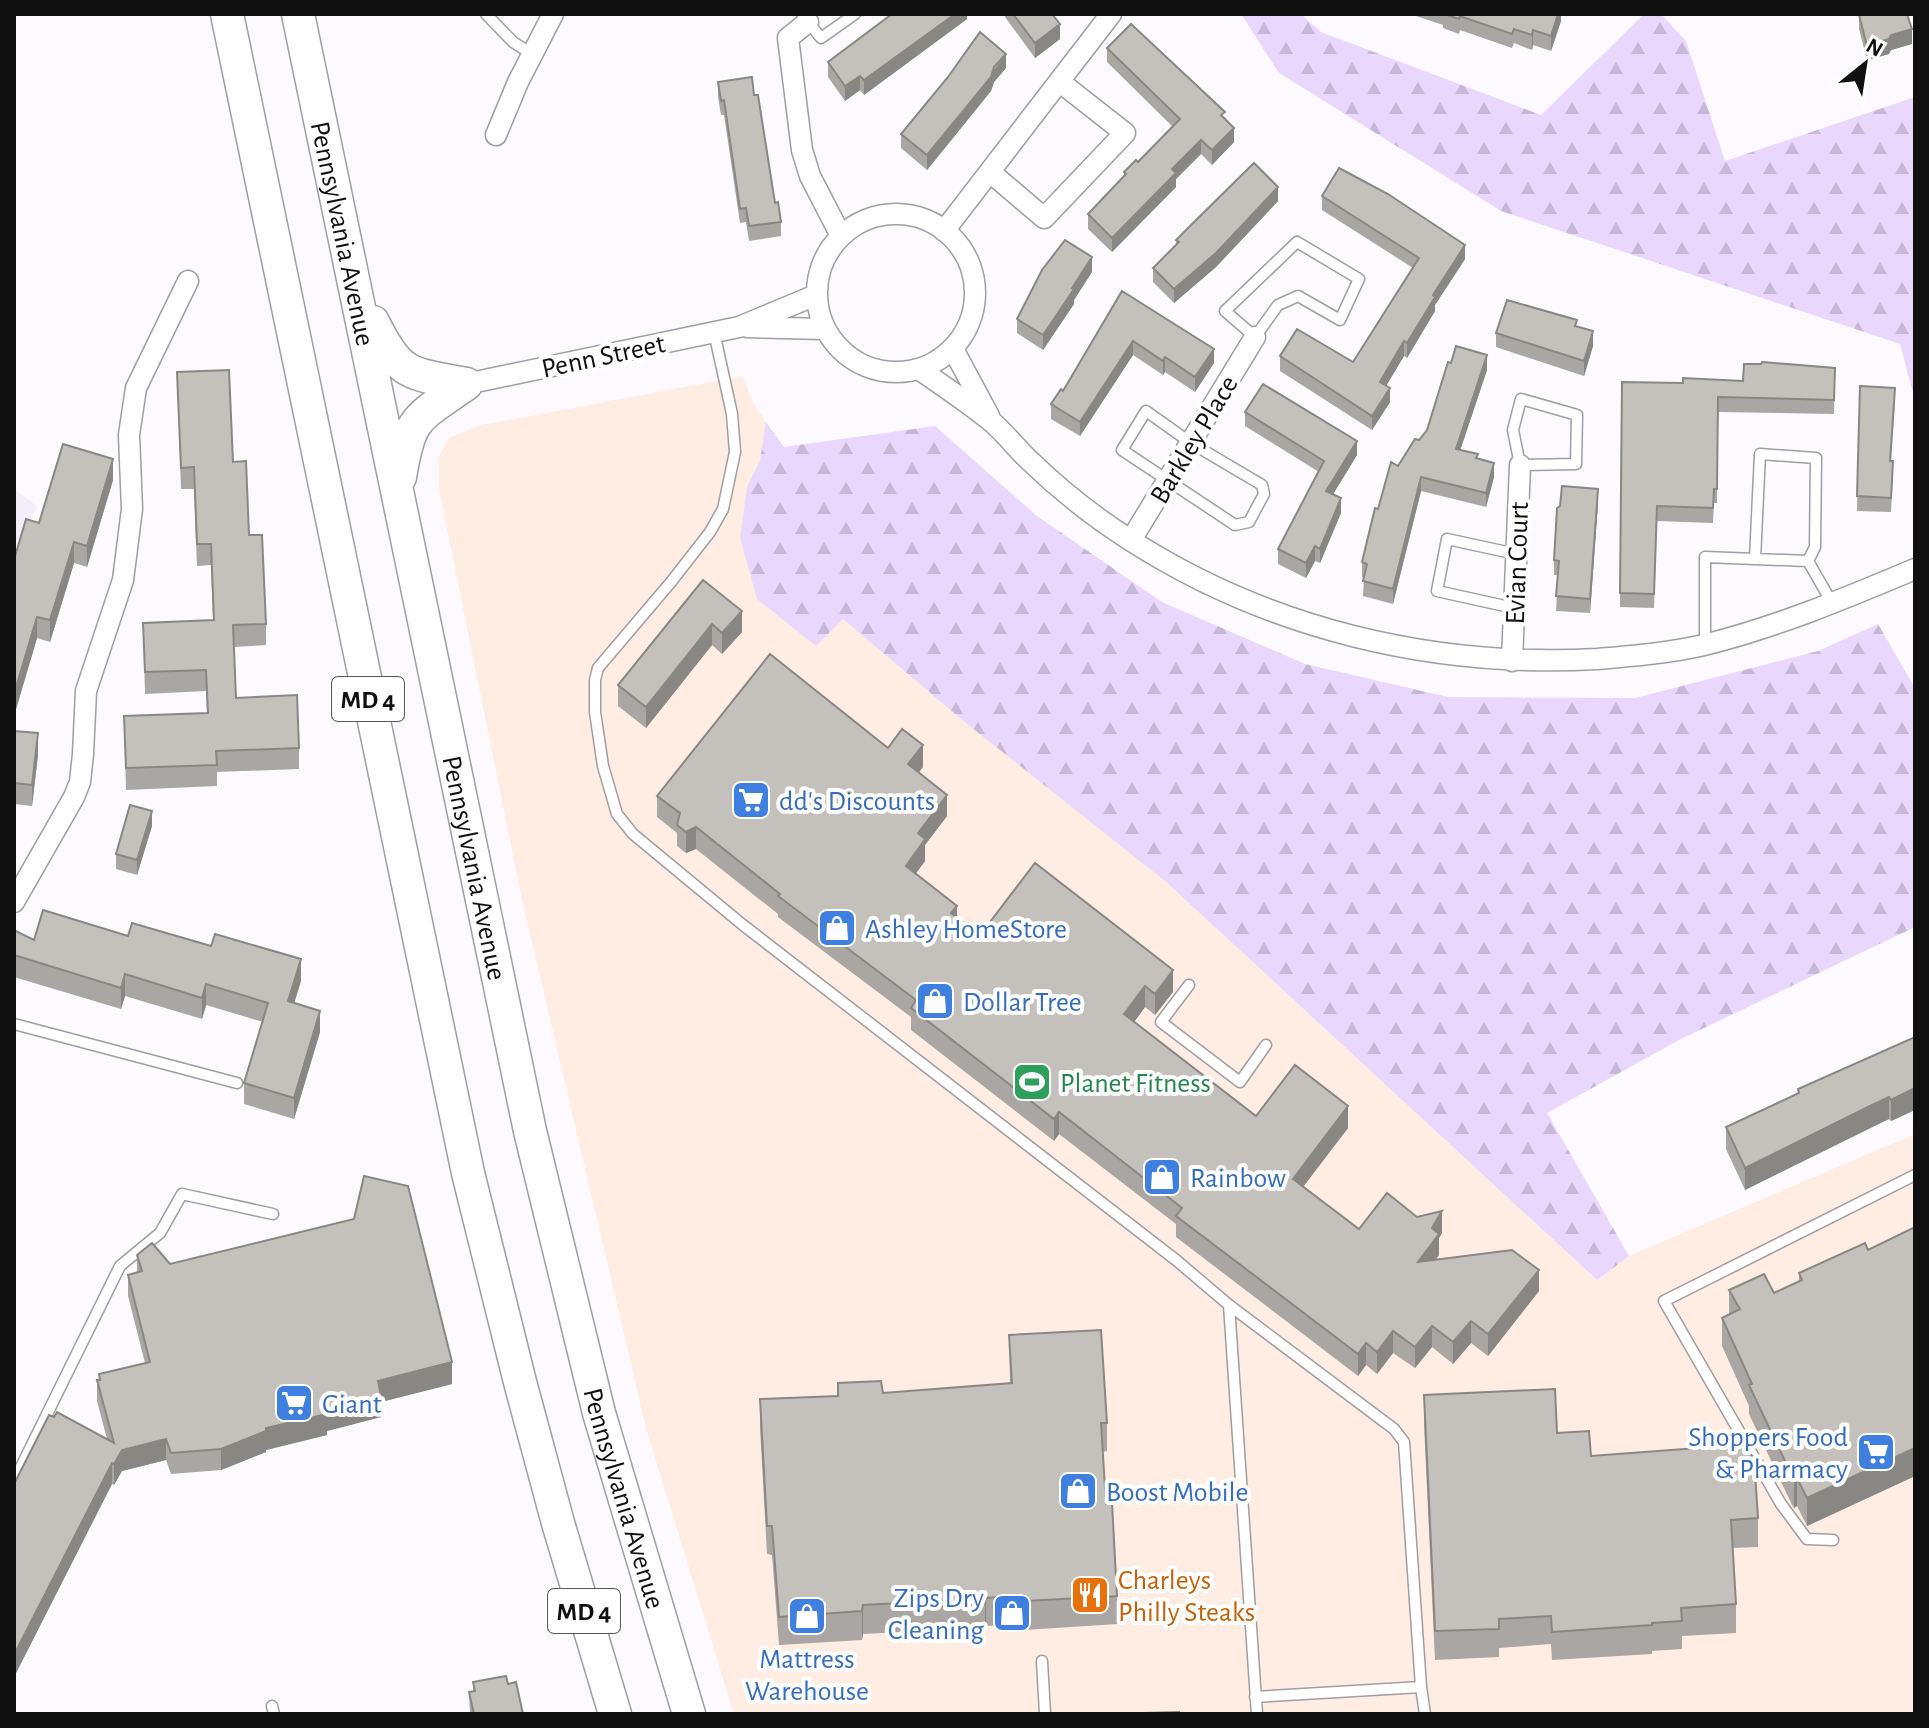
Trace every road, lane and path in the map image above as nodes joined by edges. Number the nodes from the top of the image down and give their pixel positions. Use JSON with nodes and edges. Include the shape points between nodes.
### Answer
{"nodes":[{"id":1,"x":227,"y":14,"type":"edge"},
{"id":2,"x":298,"y":14,"type":"edge"},
{"id":3,"x":486,"y":14,"type":"edge"},
{"id":4,"x":553,"y":14,"type":"edge"},
{"id":5,"x":855,"y":14,"type":"edge"},
{"id":6,"x":1107,"y":16,"type":"edge"},
{"id":7,"x":805,"y":18,"type":"edge"},
{"id":8,"x":532,"y":54,"type":"junction"},
{"id":9,"x":1060,"y":82,"type":"junction"},
{"id":10,"x":496,"y":135,"type":"dead end"},
{"id":11,"x":990,"y":172,"type":"junction"},
{"id":12,"x":944,"y":231,"type":"junction"},
{"id":13,"x":841,"y":236,"type":"junction"},
{"id":14,"x":188,"y":281,"type":"dead end"},
{"id":15,"x":356,"y":289,"type":"junction"},
{"id":16,"x":816,"y":295,"type":"junction"},
{"id":17,"x":739,"y":327,"type":"junction"},
{"id":18,"x":825,"y":329,"type":"junction"},
{"id":19,"x":714,"y":332,"type":"junction"},
{"id":20,"x":1255,"y":337,"type":"junction"},
{"id":21,"x":953,"y":349,"type":"junction"},
{"id":22,"x":919,"y":369,"type":"junction"},
{"id":23,"x":466,"y":384,"type":"junction"},
{"id":24,"x":993,"y":423,"type":"junction"},
{"id":25,"x":1191,"y":443,"type":"junction"},
{"id":26,"x":1520,"y":465,"type":"junction"},
{"id":27,"x":1168,"y":480,"type":"junction"},
{"id":28,"x":397,"y":492,"type":"junction"},
{"id":29,"x":1131,"y":540,"type":"junction"},
{"id":30,"x":1518,"y":555,"type":"junction"},
{"id":31,"x":1755,"y":559,"type":"junction"},
{"id":32,"x":1808,"y":561,"type":"junction"},
{"id":33,"x":1915,"y":569,"type":"edge"},
{"id":34,"x":1832,"y":603,"type":"junction"},
{"id":35,"x":1514,"y":608,"type":"junction"},
{"id":36,"x":1705,"y":644,"type":"junction"},
{"id":37,"x":1512,"y":661,"type":"junction"},
{"id":38,"x":14,"y":902,"type":"edge"},
{"id":39,"x":1189,"y":985,"type":"dead end"},
{"id":40,"x":14,"y":1024,"type":"edge"},
{"id":41,"x":1266,"y":1045,"type":"dead end"},
{"id":42,"x":237,"y":1083,"type":"dead end"},
{"id":43,"x":1915,"y":1175,"type":"edge"},
{"id":44,"x":273,"y":1214,"type":"dead end"},
{"id":45,"x":1229,"y":1305,"type":"junction"},
{"id":46,"x":14,"y":1481,"type":"edge"},
{"id":47,"x":1833,"y":1540,"type":"dead end"},
{"id":48,"x":670,"y":1653,"type":"junction"},
{"id":49,"x":1042,"y":1661,"type":"dead end"},
{"id":50,"x":1421,"y":1687,"type":"junction"},
{"id":51,"x":1255,"y":1697,"type":"junction"},
{"id":52,"x":612,"y":1709,"type":"edge"},
{"id":53,"x":689,"y":1714,"type":"edge"},
{"id":54,"x":701,"y":1714,"type":"edge"},
{"id":55,"x":1045,"y":1714,"type":"edge"},
{"id":56,"x":1257,"y":1714,"type":"edge"},
{"id":57,"x":1425,"y":1714,"type":"edge"}],
"edges":[{"from":1,"to":52,"type":"highway","number":"MD 4","via":[[468,1173],[520,1382]]},
{"from":2,"to":15,"type":"highway","name":"Pennsylvania Avenue","number":"MD 4"},
{"from":3,"to":8,"type":"lane"},
{"from":4,"to":8,"type":"street"},
{"from":5,"to":7,"type":"lane","via":[[821,38]]},
{"from":6,"to":9,"type":"street"},
{"from":7,"to":13,"type":"street","via":[[788,38],[802,150]]},
{"from":8,"to":10,"type":"street"},
{"from":9,"to":11,"type":"street"},
{"from":9,"to":11,"type":"street","via":[[1125,133],[1044,218]]},
{"from":11,"to":12,"type":"street"},
{"from":12,"to":13,"type":"street","via":[[918,218],[892,214],[861,222]]},
{"from":12,"to":21,"type":"street","via":[[967,259],[974,285],[969,321]]},
{"from":13,"to":16,"type":"street","via":[[823,261]]},
{"from":14,"to":38,"type":"street","via":[[136,388],[129,422],[132,509],[123,580],[86,691],[80,782]]},
{"from":15,"to":23,"type":"highway","via":[[386,350],[399,364],[417,374]]},
{"from":15,"to":28,"type":"highway","name":"Pennsylvania Avenue","number":"MD 4"},
{"from":16,"to":17,"type":"street","name":"Penn Street"},
{"from":16,"to":18,"type":"street"},
{"from":17,"to":18,"type":"street","name":"Penn Street"},
{"from":17,"to":19,"type":"street","name":"Penn Street"},
{"from":18,"to":22,"type":"street","via":[[859,364],[885,371]]},
{"from":19,"to":23,"type":"street","name":"Penn Street"},
{"from":19,"to":45,"type":"lane","via":[[735,452],[723,509],[671,582],[598,668],[595,680],[603,766],[617,814],[633,834],[743,925]]},
{"from":20,"to":20,"type":"lane","via":[[1225,311],[1297,242],[1359,279],[1340,320],[1298,296],[1278,305]]},
{"from":20,"to":25,"type":"street","name":"Barkley Place"},
{"from":21,"to":22,"type":"street"},
{"from":21,"to":24,"type":"street"},
{"from":22,"to":24,"type":"street"},
{"from":23,"to":28,"type":"highway","via":[[411,428]]},
{"from":24,"to":29,"type":"street","via":[[1078,503]]},
{"from":25,"to":27,"type":"street","name":"Barkley Place"},
{"from":25,"to":27,"type":"lane","via":[[1146,411],[1122,450]]},
{"from":25,"to":27,"type":"lane","via":[[1262,485],[1264,494],[1249,522],[1235,525]]},
{"from":26,"to":26,"type":"lane","via":[[1513,430],[1521,399],[1577,415],[1576,464]]},
{"from":26,"to":30,"type":"street","name":"Evian Court"},
{"from":27,"to":29,"type":"street","name":"Barkley Place"},
{"from":28,"to":48,"type":"highway","name":"Pennsylvania Avenue","number":"MD 4","via":[[530,1131],[599,1413]]},
{"from":29,"to":37,"type":"street","via":[[1205,582],[1295,619],[1386,645]]},
{"from":30,"to":35,"type":"street","name":"Evian Court"},
{"from":30,"to":35,"type":"lane","via":[[1447,539],[1437,591]]},
{"from":31,"to":32,"type":"lane"},
{"from":31,"to":32,"type":"lane","via":[[1760,454],[1816,458],[1815,547]]},
{"from":31,"to":36,"type":"lane","via":[[1705,557]]},
{"from":32,"to":34,"type":"lane"},
{"from":33,"to":34,"type":"street"},
{"from":34,"to":36,"type":"street"},
{"from":35,"to":37,"type":"street","name":"Evian Court"},
{"from":36,"to":37,"type":"street","via":[[1616,657]]},
{"from":39,"to":41,"type":"lane","via":[[1161,1022],[1240,1082]]},
{"from":40,"to":42,"type":"lane"},
{"from":43,"to":47,"type":"lane","via":[[1664,1301],[1781,1504],[1807,1539]]},
{"from":44,"to":46,"type":"lane","via":[[182,1194],[160,1233],[120,1266]]},
{"from":45,"to":50,"type":"lane","via":[[1394,1429],[1404,1442]]},
{"from":45,"to":51,"type":"lane"},
{"from":48,"to":53,"type":"highway","name":"Pennsylvania Avenue","number":"MD 4"},
{"from":48,"to":54,"type":"highway"},
{"from":49,"to":55,"type":"lane"},
{"from":50,"to":51,"type":"lane"},
{"from":50,"to":57,"type":"lane"},
{"from":51,"to":56,"type":"lane"}]}
